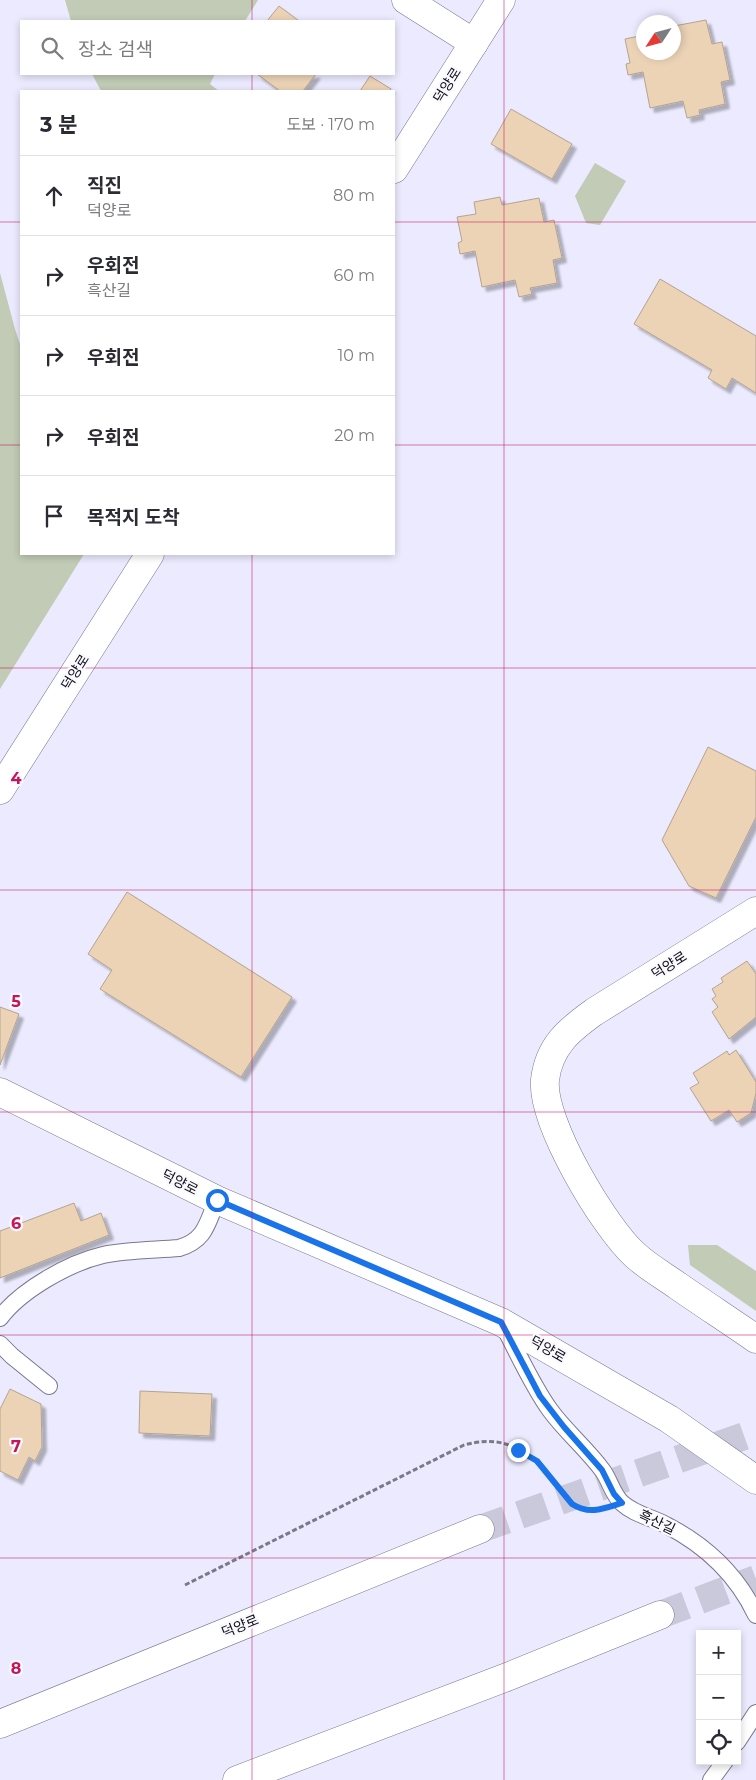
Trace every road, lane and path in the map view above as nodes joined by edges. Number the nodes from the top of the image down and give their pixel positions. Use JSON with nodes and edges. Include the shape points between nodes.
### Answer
{"nodes":[{"id":1,"x":406,"y":0,"type":"edge"},
{"id":2,"x":501,"y":0,"type":"edge"},
{"id":3,"x":474,"y":43,"type":"junction"},
{"id":4,"x":395,"y":167,"type":"edge"},
{"id":5,"x":149,"y":555,"type":"edge"},
{"id":6,"x":0,"y":790,"type":"edge"},
{"id":7,"x":756,"y":911,"type":"edge"},
{"id":8,"x":0,"y":1092,"type":"edge"},
{"id":9,"x":217,"y":1200,"type":"junction"},
{"id":10,"x":0,"y":1318,"type":"edge"},
{"id":11,"x":501,"y":1322,"type":"junction"},
{"id":12,"x":756,"y":1340,"type":"edge"},
{"id":13,"x":0,"y":1344,"type":"edge"},
{"id":14,"x":49,"y":1386,"type":"dead end"},
{"id":15,"x":756,"y":1480,"type":"edge"},
{"id":16,"x":622,"y":1503,"type":"junction"},
{"id":17,"x":480,"y":1528,"type":"tunnel mouth"},
{"id":18,"x":185,"y":1585,"type":"dead end"},
{"id":19,"x":660,"y":1615,"type":"tunnel mouth"},
{"id":20,"x":756,"y":1615,"type":"edge"},
{"id":21,"x":756,"y":1713,"type":"edge"},
{"id":22,"x":0,"y":1724,"type":"edge"},
{"id":23,"x":741,"y":1736,"type":"edge"},
{"id":24,"x":722,"y":1765,"type":"edge"},
{"id":25,"x":237,"y":1780,"type":"edge"},
{"id":26,"x":711,"y":1780,"type":"edge"}],
"edges":[{"from":1,"to":3,"type":"street"},
{"from":2,"to":3,"type":"street","name":"덕양로"},
{"from":3,"to":4,"type":"street","name":"덕양로"},
{"from":5,"to":6,"type":"street","name":"덕양로"},
{"from":7,"to":12,"type":"street","name":"덕양로","via":[[574,1026],[558,1042],[545,1080],[548,1102],[559,1134],[576,1171],[618,1239],[643,1261]]},
{"from":8,"to":9,"type":"street","name":"덕양로"},
{"from":9,"to":10,"type":"lane","via":[[201,1236],[188,1245],[104,1255],[80,1262],[40,1284]]},
{"from":9,"to":11,"type":"street","name":"덕양로"},
{"from":11,"to":15,"type":"street","name":"덕양로","via":[[670,1419]]},
{"from":11,"to":16,"type":"lane","name":"흑산길","via":[[546,1404],[602,1470]]},
{"from":13,"to":14,"type":"lane"},
{"from":16,"to":18,"type":"path","via":[[599,1511],[579,1509],[528,1455],[500,1443],[476,1442]]},
{"from":16,"to":20,"type":"lane","name":"흑산길","via":[[634,1512],[665,1524],[717,1560]]},
{"from":17,"to":22,"type":"street","name":"덕양로"},
{"from":19,"to":25,"type":"street"},
{"from":21,"to":23,"type":"lane"},
{"from":24,"to":26,"type":"lane"}]}
